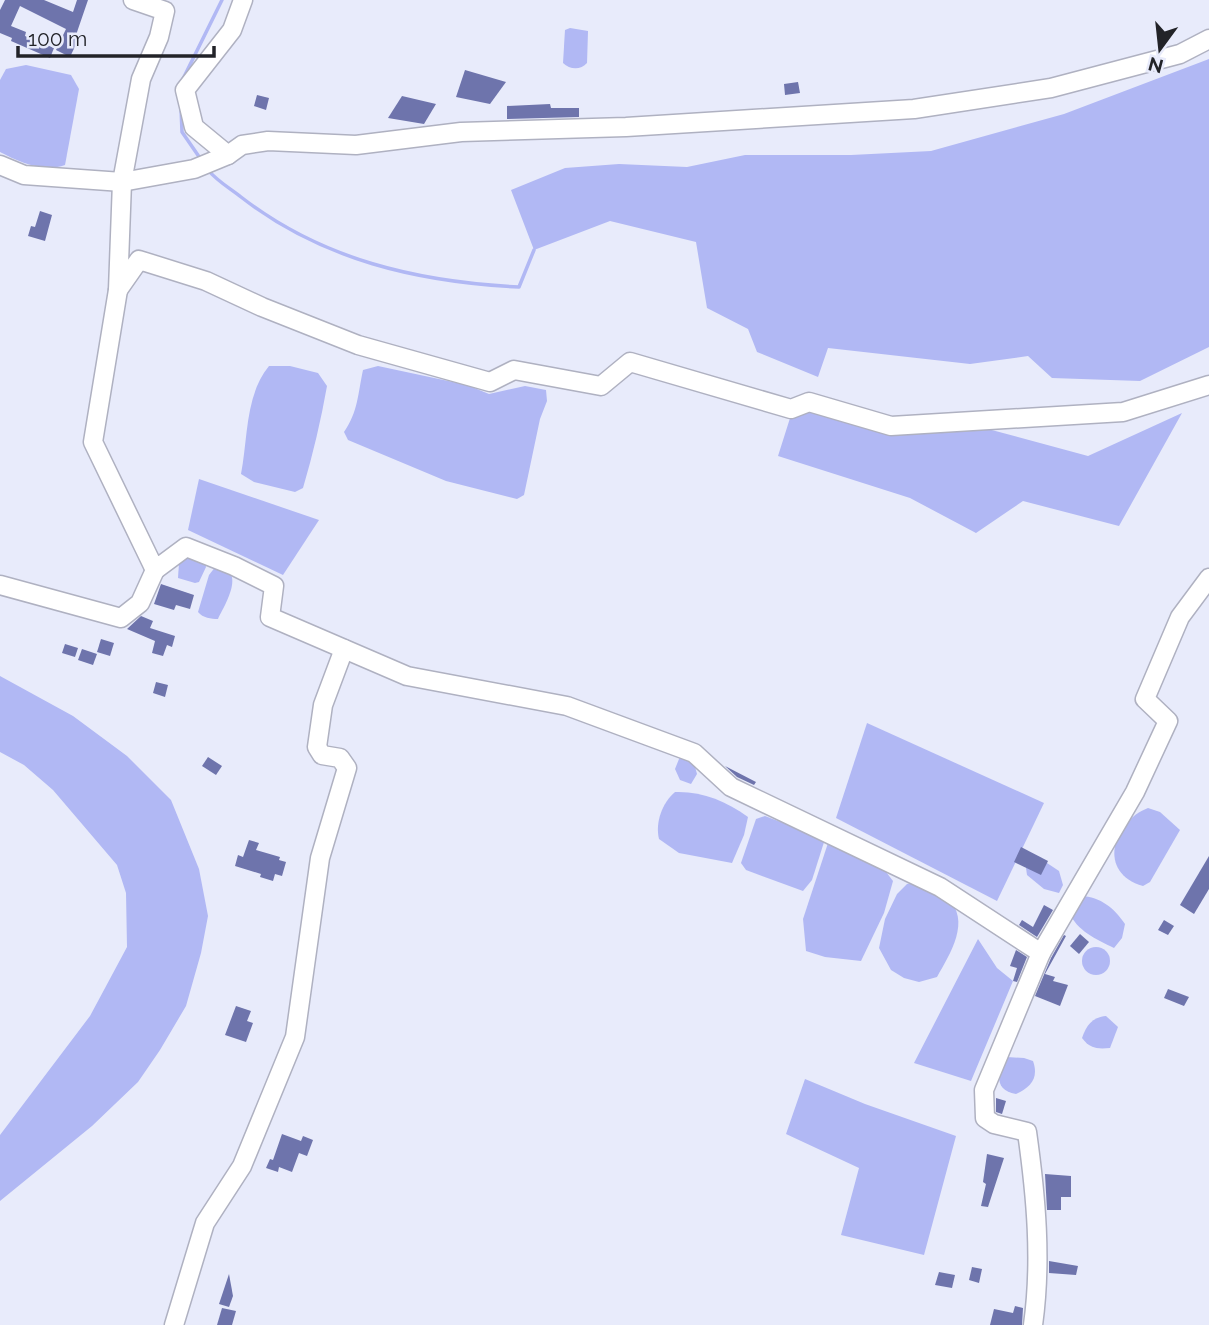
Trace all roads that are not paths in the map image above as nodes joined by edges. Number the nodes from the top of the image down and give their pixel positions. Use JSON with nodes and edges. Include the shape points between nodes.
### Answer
{"nodes":[{"id":1,"x":132,"y":0,"type":"edge"},
{"id":2,"x":243,"y":0,"type":"edge"},
{"id":3,"x":1209,"y":39,"type":"edge"},
{"id":4,"x":228,"y":155,"type":"junction"},
{"id":5,"x":0,"y":164,"type":"edge"},
{"id":6,"x":122,"y":182,"type":"junction"},
{"id":7,"x":118,"y":290,"type":"junction"},
{"id":8,"x":1209,"y":385,"type":"edge"},
{"id":9,"x":155,"y":570,"type":"junction"},
{"id":10,"x":1209,"y":578,"type":"edge"},
{"id":11,"x":0,"y":585,"type":"edge"},
{"id":12,"x":344,"y":649,"type":"junction"},
{"id":13,"x":1041,"y":953,"type":"junction"},
{"id":14,"x":174,"y":1325,"type":"edge"},
{"id":15,"x":1033,"y":1325,"type":"edge"}],
"edges":[{"from":1,"to":6,"type":"street","via":[[165,11],[141,79]]},
{"from":2,"to":4,"type":"street","via":[[232,30],[185,90],[194,127]]},
{"from":3,"to":4,"type":"street","via":[[1180,54],[1051,88],[914,109],[461,132],[356,145],[268,141],[242,145]]},
{"from":4,"to":6,"type":"street","via":[[194,169]]},
{"from":5,"to":6,"type":"street","via":[[23,175]]},
{"from":6,"to":7,"type":"street"},
{"from":7,"to":8,"type":"street","via":[[139,260],[206,281],[358,345],[489,382],[514,370],[601,386],[631,362],[790,409],[809,402],[891,426],[1123,412]]},
{"from":7,"to":9,"type":"street","via":[[93,442]]},
{"from":9,"to":11,"type":"street","via":[[140,603],[121,618]]},
{"from":9,"to":12,"type":"street","via":[[186,547],[234,566],[274,586],[270,617]]},
{"from":10,"to":13,"type":"street","via":[[1180,617],[1145,699],[1168,721],[1135,792]]},
{"from":12,"to":13,"type":"street","via":[[407,676],[567,706],[694,753],[731,787],[940,887]]},
{"from":12,"to":14,"type":"street","via":[[323,705],[317,747],[322,755],[340,758],[347,768],[320,858],[295,1037],[242,1166],[205,1223]]},
{"from":13,"to":15,"type":"street","via":[[984,1090],[985,1118],[1027,1132],[1038,1254]]}]}
